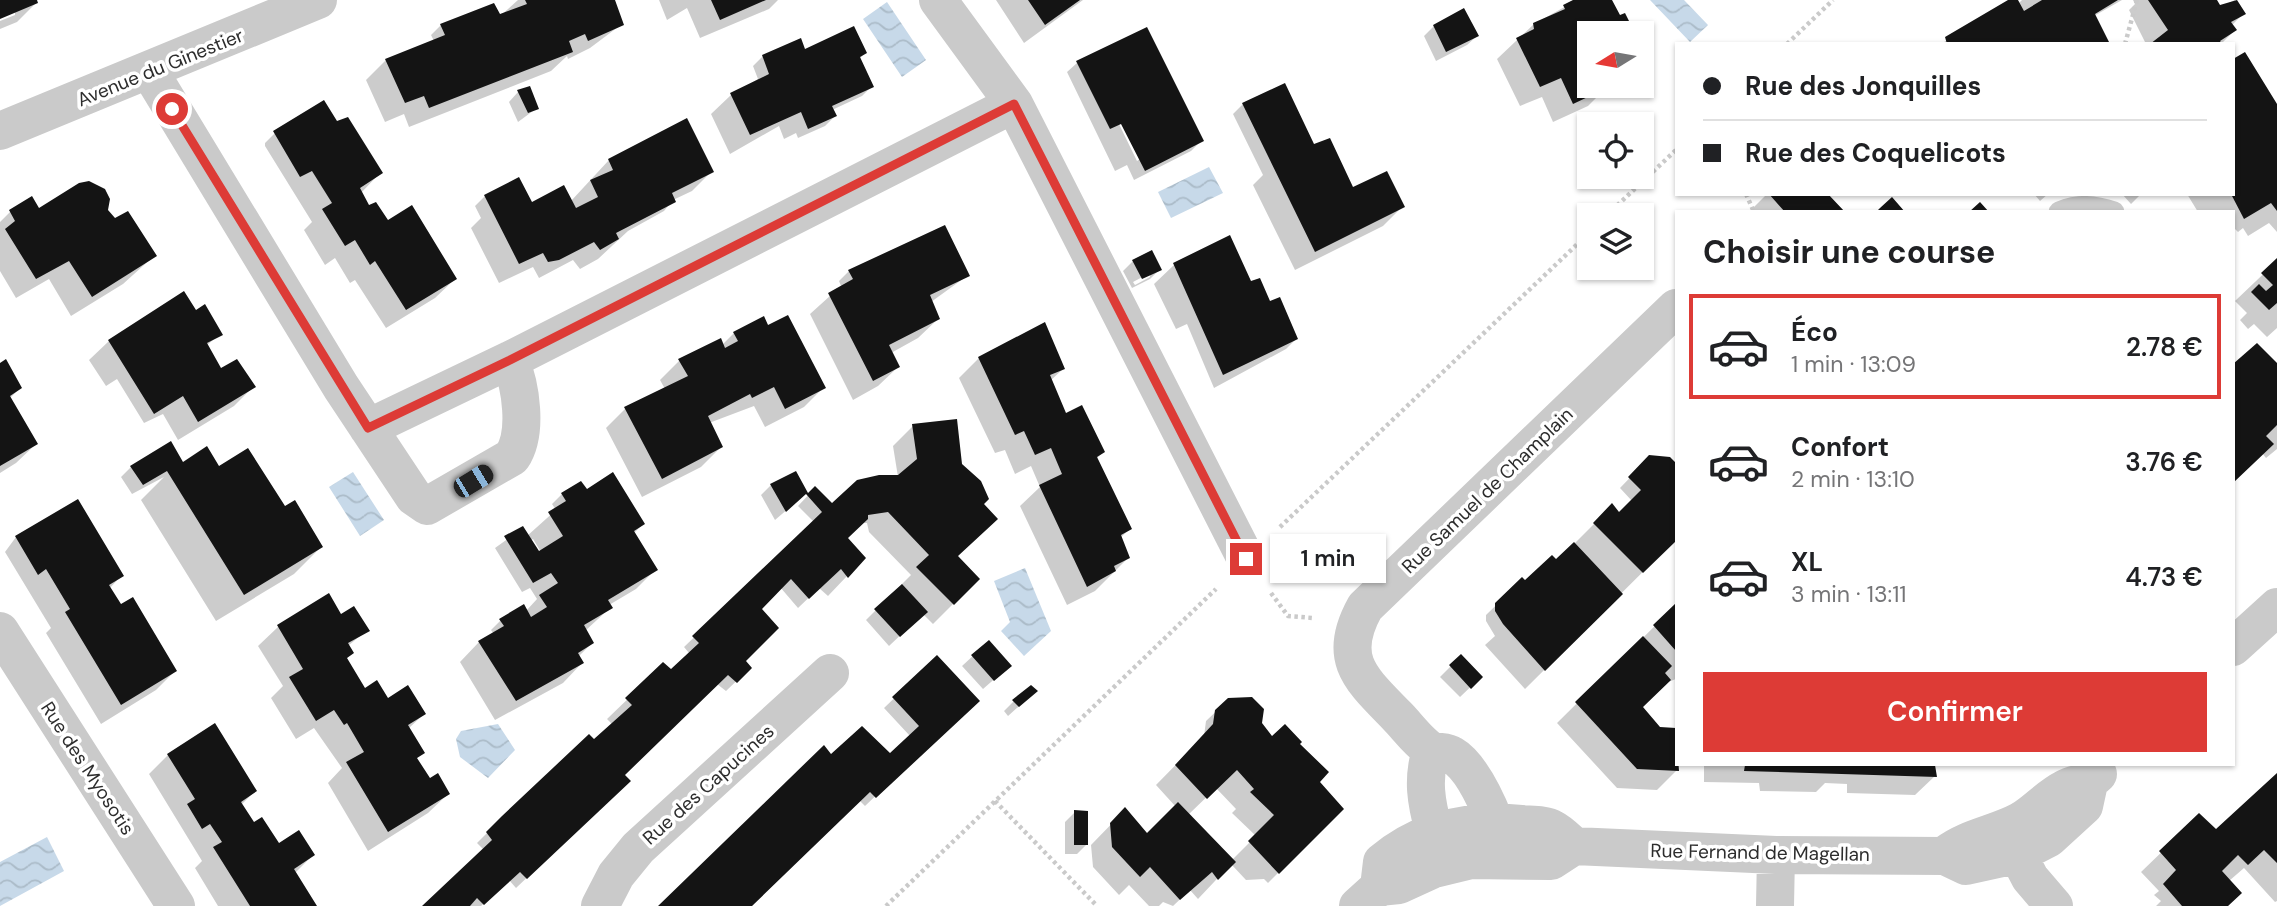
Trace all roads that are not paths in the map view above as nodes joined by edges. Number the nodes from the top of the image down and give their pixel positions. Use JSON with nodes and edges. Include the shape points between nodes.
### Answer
{"nodes":[{"id":1,"x":318,"y":0,"type":"edge"},
{"id":2,"x":938,"y":0,"type":"edge"},
{"id":3,"x":150,"y":72,"type":"junction"},
{"id":4,"x":1014,"y":104,"type":"junction"},
{"id":5,"x":0,"y":131,"type":"edge"},
{"id":6,"x":2101,"y":204,"type":"edge"},
{"id":7,"x":2064,"y":210,"type":"edge"},
{"id":8,"x":1675,"y":310,"type":"edge"},
{"id":9,"x":510,"y":360,"type":"junction"},
{"id":10,"x":368,"y":428,"type":"junction"},
{"id":11,"x":1246,"y":559,"type":"road end"},
{"id":12,"x":2277,"y":607,"type":"edge"},
{"id":13,"x":0,"y":631,"type":"edge"},
{"id":14,"x":2235,"y":645,"type":"edge"},
{"id":15,"x":830,"y":673,"type":"dead end"},
{"id":16,"x":1431,"y":750,"type":"junction"},
{"id":17,"x":2098,"y":774,"type":"edge"},
{"id":18,"x":1495,"y":822,"type":"junction"},
{"id":19,"x":1434,"y":831,"type":"junction"},
{"id":20,"x":2011,"y":842,"type":"junction"},
{"id":21,"x":1574,"y":846,"type":"junction"},
{"id":22,"x":1776,"y":855,"type":"junction"},
{"id":23,"x":1471,"y":860,"type":"junction"},
{"id":24,"x":1369,"y":896,"type":"edge"},
{"id":25,"x":176,"y":906,"type":"edge"},
{"id":26,"x":600,"y":906,"type":"edge"},
{"id":27,"x":1775,"y":906,"type":"edge"},
{"id":28,"x":2054,"y":906,"type":"edge"}],
"edges":[{"from":1,"to":3,"type":"street","name":"Avenue du Ginestier"},
{"from":2,"to":4,"type":"street"},
{"from":3,"to":5,"type":"street","name":"Avenue du Ginestier"},
{"from":3,"to":10,"type":"street"},
{"from":4,"to":9,"type":"street"},
{"from":4,"to":11,"type":"street"},
{"from":6,"to":7,"type":"lane"},
{"from":8,"to":16,"type":"street","name":"Rue Samuel de Champlain","via":[[1364,607],[1350,644],[1354,665],[1363,681]]},
{"from":9,"to":10,"type":"street"},
{"from":9,"to":10,"type":"street","via":[[519,380],[520,446],[512,457],[435,504],[427,506],[414,497]]},
{"from":12,"to":14,"type":"street"},
{"from":13,"to":25,"type":"street","name":"Rue des Myosotis"},
{"from":15,"to":26,"type":"street","name":"Rue des Capucines","via":[[638,848],[616,875]]},
{"from":16,"to":18,"type":"street","via":[[1452,755],[1485,798]]},
{"from":16,"to":19,"type":"street","via":[[1425,769],[1425,800]]},
{"from":17,"to":20,"type":"street","name":"Rue Fernand de Magellan","via":[[2084,806],[2049,838]]},
{"from":18,"to":19,"type":"street","name":"Rue Fernand de Magellan"},
{"from":18,"to":21,"type":"street","name":"Rue Fernand de Magellan","via":[[1551,827]]},
{"from":18,"to":23,"type":"street"},
{"from":19,"to":23,"type":"street"},
{"from":19,"to":24,"type":"street","name":"Rue Fernand de Magellan","via":[[1403,845],[1382,862]]},
{"from":20,"to":22,"type":"street","name":"Rue Fernand de Magellan","via":[[1966,866],[1945,856]]},
{"from":20,"to":28,"type":"street"},
{"from":21,"to":22,"type":"street","name":"Rue Fernand de Magellan"},
{"from":21,"to":23,"type":"street","name":"Rue Fernand de Magellan","via":[[1551,860]]},
{"from":22,"to":27,"type":"street"},
{"from":23,"to":24,"type":"street","name":"Rue Fernand de Magellan","via":[[1434,869]]}]}
